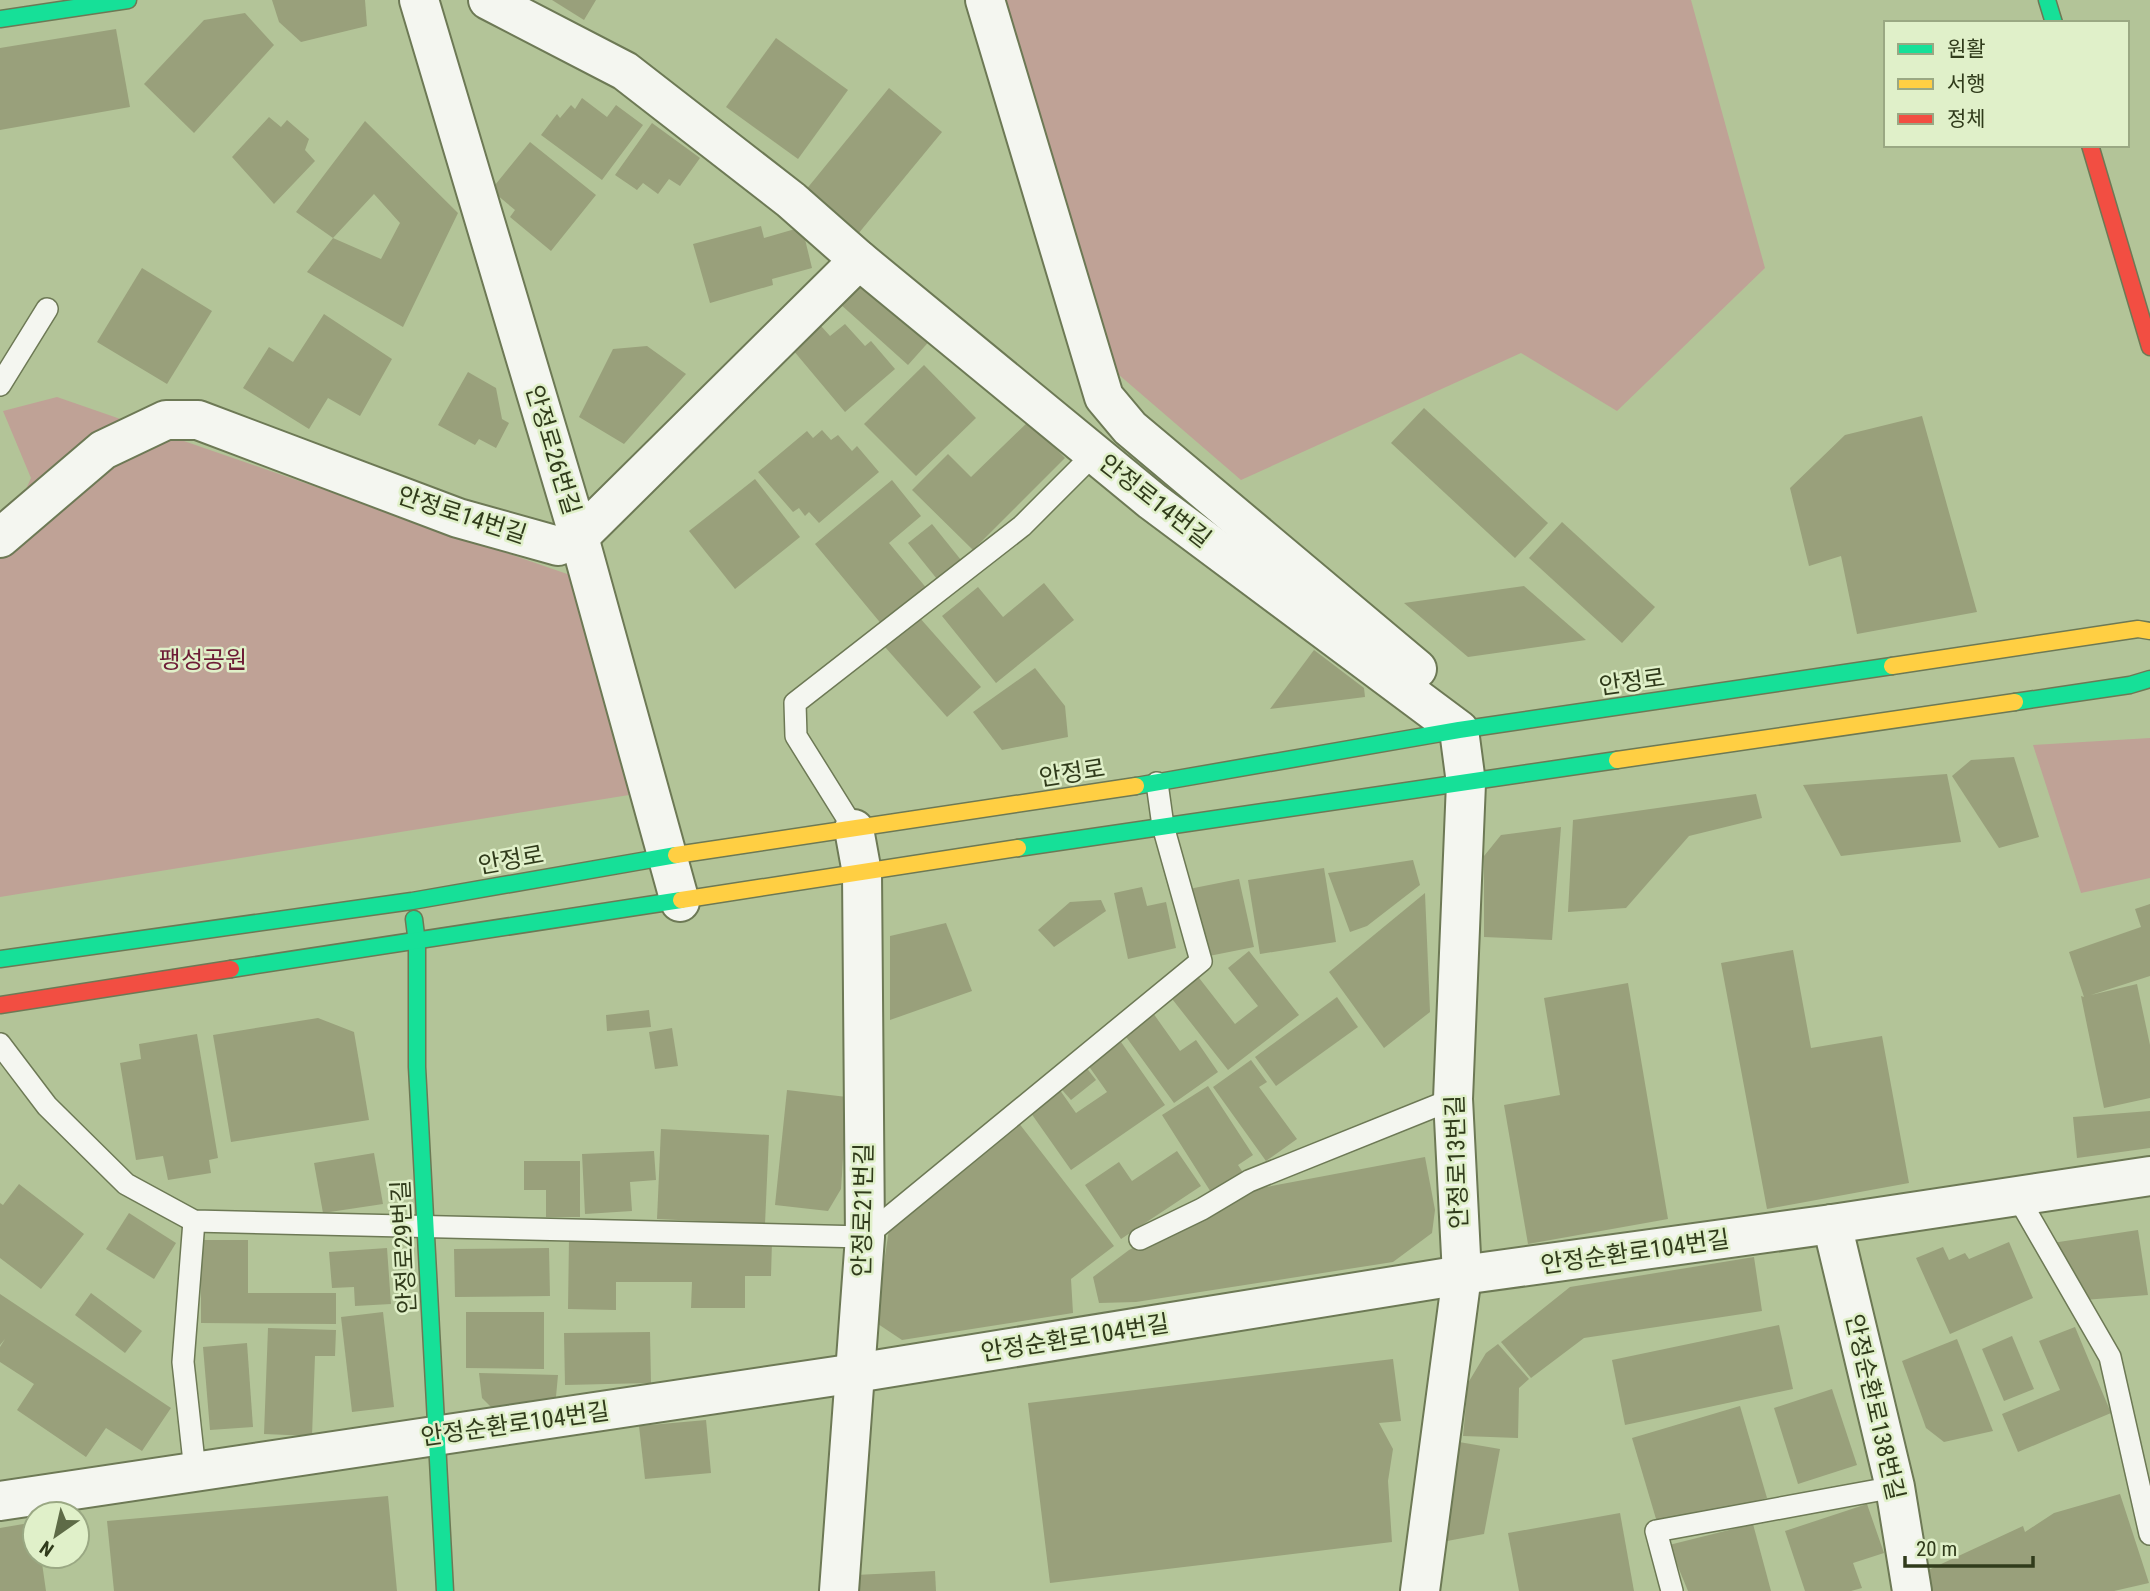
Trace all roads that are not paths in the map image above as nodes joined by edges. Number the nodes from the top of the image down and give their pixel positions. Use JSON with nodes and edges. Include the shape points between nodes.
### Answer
{"nodes":[{"id":1,"x":128,"y":0,"type":"edge"},
{"id":2,"x":419,"y":0,"type":"edge"},
{"id":3,"x":488,"y":0,"type":"edge"},
{"id":4,"x":985,"y":0,"type":"edge"},
{"id":5,"x":2047,"y":0,"type":"edge"},
{"id":6,"x":0,"y":19,"type":"edge"},
{"id":7,"x":2053,"y":21,"type":"edge"},
{"id":8,"x":2091,"y":147,"type":"edge"},
{"id":9,"x":859,"y":260,"type":"junction"},
{"id":10,"x":47,"y":309,"type":"dead end"},
{"id":11,"x":2149,"y":340,"type":"edge"},
{"id":12,"x":0,"y":385,"type":"edge"},
{"id":13,"x":1094,"y":454,"type":"junction"},
{"id":14,"x":579,"y":537,"type":"junction"},
{"id":15,"x":0,"y":538,"type":"edge"},
{"id":16,"x":2150,"y":631,"type":"edge"},
{"id":17,"x":2150,"y":679,"type":"edge"},
{"id":18,"x":1473,"y":728,"type":"junction"},
{"id":19,"x":1157,"y":783,"type":"junction"},
{"id":20,"x":1466,"y":783,"type":"junction"},
{"id":21,"x":1163,"y":826,"type":"junction"},
{"id":22,"x":854,"y":829,"type":"junction"},
{"id":23,"x":668,"y":856,"type":"junction"},
{"id":24,"x":862,"y":873,"type":"junction"},
{"id":25,"x":412,"y":901,"type":"junction"},
{"id":26,"x":680,"y":902,"type":"junction"},
{"id":27,"x":417,"y":943,"type":"junction"},
{"id":28,"x":0,"y":959,"type":"edge"},
{"id":29,"x":0,"y":1005,"type":"edge"},
{"id":30,"x":0,"y":1044,"type":"edge"},
{"id":31,"x":1453,"y":1099,"type":"junction"},
{"id":32,"x":2150,"y":1175,"type":"edge"},
{"id":33,"x":2016,"y":1194,"type":"junction"},
{"id":34,"x":194,"y":1221,"type":"junction"},
{"id":35,"x":1832,"y":1224,"type":"junction"},
{"id":36,"x":425,"y":1228,"type":"junction"},
{"id":37,"x":864,"y":1237,"type":"junction"},
{"id":38,"x":1140,"y":1239,"type":"dead end"},
{"id":39,"x":1462,"y":1275,"type":"junction"},
{"id":40,"x":856,"y":1373,"type":"junction"},
{"id":41,"x":438,"y":1435,"type":"junction"},
{"id":42,"x":195,"y":1471,"type":"junction"},
{"id":43,"x":1895,"y":1487,"type":"junction"},
{"id":44,"x":0,"y":1501,"type":"edge"},
{"id":45,"x":2150,"y":1534,"type":"edge"},
{"id":46,"x":445,"y":1591,"type":"edge"},
{"id":47,"x":839,"y":1591,"type":"edge"},
{"id":48,"x":1420,"y":1591,"type":"edge"},
{"id":49,"x":1672,"y":1591,"type":"edge"},
{"id":50,"x":1912,"y":1591,"type":"edge"}],
"edges":[{"from":1,"to":6,"type":"main road"},
{"from":2,"to":14,"type":"street","name":"안정로26번길"},
{"from":3,"to":9,"type":"street","name":"안정로14번길","via":[[625,71],[791,200]]},
{"from":4,"to":18,"type":"street","via":[[1104,397],[1130,428]]},
{"from":5,"to":7,"type":"main road"},
{"from":8,"to":11,"type":"main road"},
{"from":9,"to":13,"type":"street","name":"안정로14번길"},
{"from":9,"to":14,"type":"street"},
{"from":10,"to":12,"type":"lane"},
{"from":13,"to":18,"type":"street","name":"안정로14번길","via":[[1163,510]]},
{"from":13,"to":22,"type":"lane","via":[[1022,526],[795,703],[796,736]]},
{"from":14,"to":15,"type":"street","name":"안정로14번길","via":[[558,546],[458,518],[198,420],[166,420],[103,450]]},
{"from":14,"to":23,"type":"street","name":"안정로26번길"},
{"from":16,"to":18,"type":"main road","name":"안정로","via":[[2137,629]]},
{"from":17,"to":20,"type":"main road"},
{"from":18,"to":19,"type":"main road","name":"안정로"},
{"from":18,"to":20,"type":"street","name":"안정로13번길"},
{"from":19,"to":21,"type":"lane"},
{"from":19,"to":22,"type":"main road","name":"안정로"},
{"from":20,"to":21,"type":"main road"},
{"from":20,"to":31,"type":"street","name":"안정로13번길"},
{"from":21,"to":24,"type":"main road"},
{"from":21,"to":37,"type":"lane","via":[[1200,961]]},
{"from":22,"to":23,"type":"main road","name":"안정로"},
{"from":22,"to":24,"type":"street","name":"안정로21번길"},
{"from":23,"to":25,"type":"main road","name":"안정로"},
{"from":23,"to":26,"type":"street","name":"안정로26번길"},
{"from":24,"to":26,"type":"main road"},
{"from":24,"to":37,"type":"street","name":"안정로21번길"},
{"from":25,"to":27,"type":"main road","name":"안정로29번길"},
{"from":25,"to":28,"type":"main road","name":"안정로"},
{"from":26,"to":27,"type":"main road"},
{"from":27,"to":29,"type":"main road"},
{"from":27,"to":36,"type":"main road","name":"안정로29번길"},
{"from":30,"to":34,"type":"lane","via":[[47,1106],[126,1184]]},
{"from":31,"to":38,"type":"lane","via":[[1249,1181]]},
{"from":31,"to":39,"type":"street","name":"안정로13번길"},
{"from":32,"to":33,"type":"street","name":"안정순환로104번길"},
{"from":33,"to":35,"type":"street","name":"안정순환로104번길"},
{"from":33,"to":45,"type":"lane","via":[[2110,1357]]},
{"from":34,"to":36,"type":"lane"},
{"from":34,"to":42,"type":"lane","via":[[183,1362]]},
{"from":35,"to":39,"type":"street","name":"안정순환로104번길"},
{"from":35,"to":43,"type":"street","name":"안정순환로138번길"},
{"from":36,"to":37,"type":"lane"},
{"from":36,"to":41,"type":"main road","name":"안정로29번길"},
{"from":37,"to":40,"type":"street","name":"안정로21번길"},
{"from":39,"to":40,"type":"street","name":"안정순환로104번길"},
{"from":39,"to":48,"type":"street","name":"안정로13번길"},
{"from":40,"to":41,"type":"street","name":"안정순환로104번길"},
{"from":40,"to":47,"type":"street","name":"안정로21번길"},
{"from":41,"to":42,"type":"street","name":"안정순환로104번길"},
{"from":41,"to":46,"type":"main road","name":"안정로29번길"},
{"from":42,"to":44,"type":"street","name":"안정순환로104번길"},
{"from":43,"to":49,"type":"lane","via":[[1656,1531]]},
{"from":43,"to":50,"type":"street","name":"안정순환로138번길"}]}
